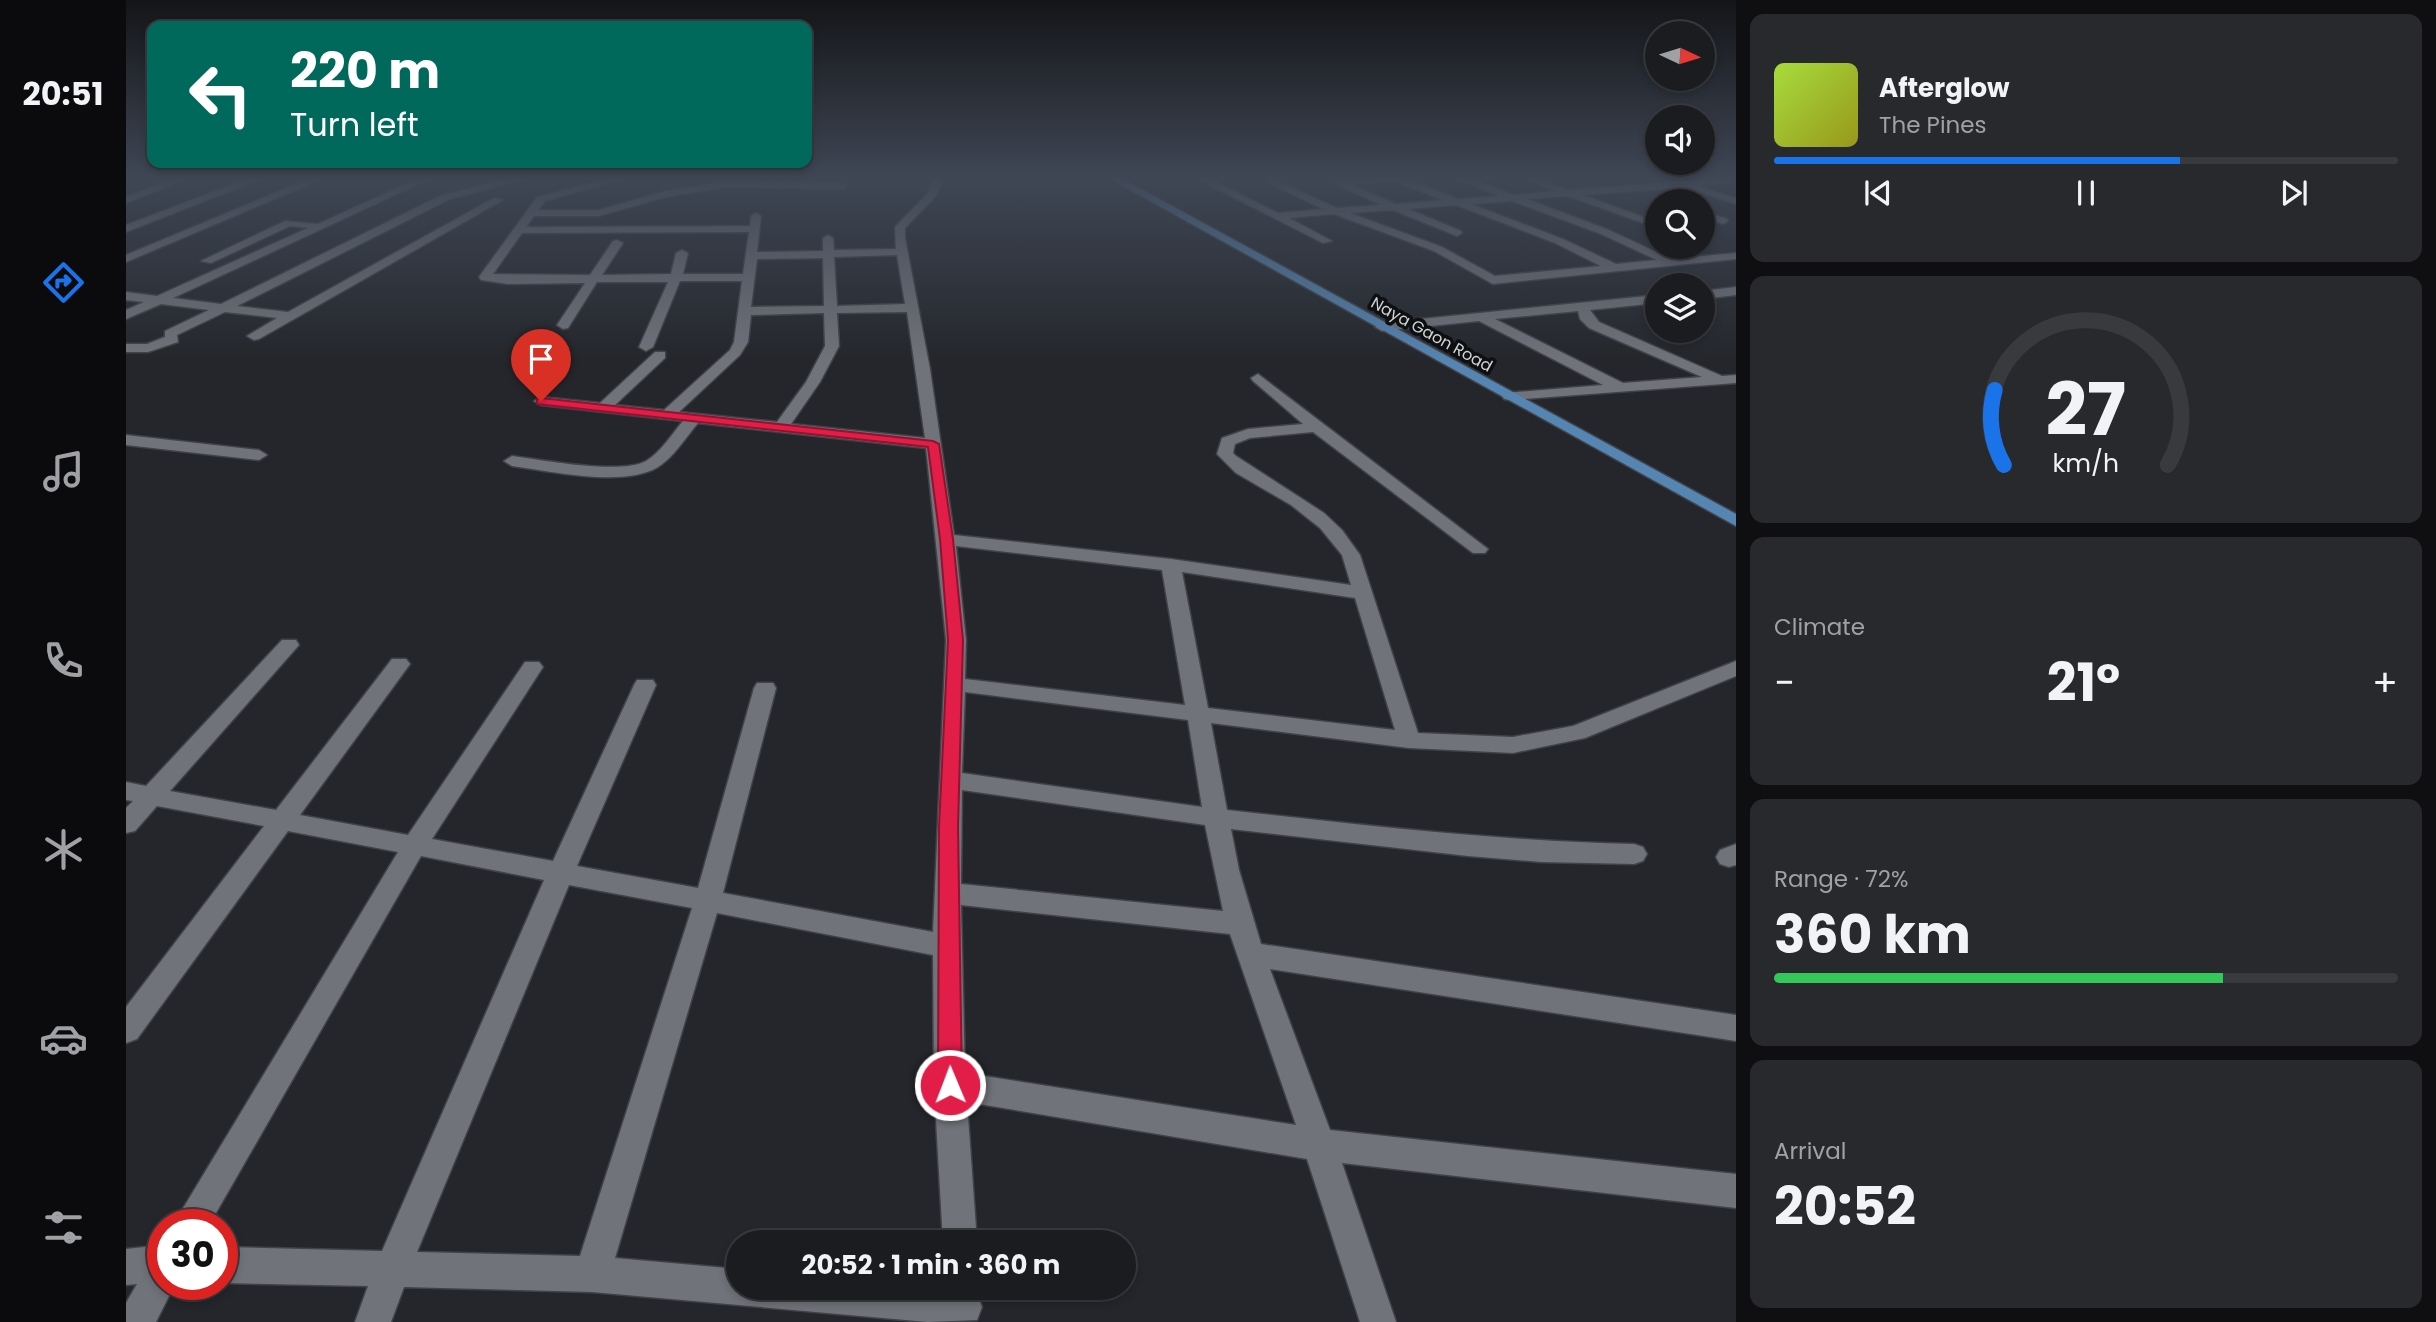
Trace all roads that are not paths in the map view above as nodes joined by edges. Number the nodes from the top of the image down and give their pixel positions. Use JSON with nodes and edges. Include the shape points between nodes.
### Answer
{"nodes":[{"id":1,"x":828,"y":238,"type":"dead end"},
{"id":2,"x":175,"y":239,"type":"edge"},
{"id":3,"x":255,"y":239,"type":"edge"},
{"id":4,"x":290,"y":239,"type":"edge"},
{"id":5,"x":362,"y":239,"type":"edge"},
{"id":6,"x":429,"y":239,"type":"edge"},
{"id":7,"x":511,"y":239,"type":"edge"},
{"id":8,"x":754,"y":239,"type":"edge"},
{"id":9,"x":901,"y":239,"type":"edge"},
{"id":10,"x":1223,"y":239,"type":"edge"},
{"id":11,"x":1322,"y":239,"type":"edge"},
{"id":12,"x":1410,"y":239,"type":"edge"},
{"id":13,"x":1553,"y":239,"type":"edge"},
{"id":14,"x":1619,"y":239,"type":"edge"},
{"id":15,"x":1327,"y":241,"type":"dead end"},
{"id":16,"x":617,"y":243,"type":"dead end"},
{"id":17,"x":1715,"y":246,"type":"edge"},
{"id":18,"x":902,"y":252,"type":"junction"},
{"id":19,"x":682,"y":253,"type":"dead end"},
{"id":20,"x":828,"y":254,"type":"junction"},
{"id":21,"x":1736,"y":255,"type":"edge"},
{"id":22,"x":753,"y":256,"type":"junction"},
{"id":23,"x":126,"y":259,"type":"edge"},
{"id":24,"x":206,"y":261,"type":"dead end"},
{"id":25,"x":1668,"y":262,"type":"junction"},
{"id":26,"x":1612,"y":266,"type":"junction"},
{"id":27,"x":750,"y":277,"type":"junction"},
{"id":28,"x":676,"y":278,"type":"junction"},
{"id":29,"x":595,"y":279,"type":"junction"},
{"id":30,"x":1736,"y":292,"type":"edge"},
{"id":31,"x":1715,"y":294,"type":"edge"},
{"id":32,"x":126,"y":296,"type":"edge"},
{"id":33,"x":160,"y":300,"type":"junction"},
{"id":34,"x":1645,"y":300,"type":"edge"},
{"id":35,"x":1583,"y":306,"type":"junction"},
{"id":36,"x":223,"y":308,"type":"junction"},
{"id":37,"x":912,"y":308,"type":"junction"},
{"id":38,"x":832,"y":309,"type":"junction"},
{"id":39,"x":744,"y":311,"type":"junction"},
{"id":40,"x":126,"y":315,"type":"edge"},
{"id":41,"x":290,"y":316,"type":"junction"},
{"id":42,"x":1479,"y":316,"type":"junction"},
{"id":43,"x":563,"y":325,"type":"dead end"},
{"id":44,"x":1382,"y":327,"type":"junction"},
{"id":45,"x":254,"y":336,"type":"dead end"},
{"id":46,"x":646,"y":347,"type":"dead end"},
{"id":47,"x":126,"y":348,"type":"edge"},
{"id":48,"x":660,"y":355,"type":"dead end"},
{"id":49,"x":1258,"y":378,"type":"dead end"},
{"id":50,"x":1728,"y":379,"type":"edge"},
{"id":51,"x":1622,"y":388,"type":"junction"},
{"id":52,"x":1509,"y":396,"type":"junction"},
{"id":53,"x":541,"y":401,"type":"dead end"},
{"id":54,"x":602,"y":409,"type":"junction"},
{"id":55,"x":666,"y":416,"type":"junction"},
{"id":56,"x":693,"y":419,"type":"junction"},
{"id":57,"x":1316,"y":427,"type":"junction"},
{"id":58,"x":780,"y":429,"type":"junction"},
{"id":59,"x":126,"y":439,"type":"edge"},
{"id":60,"x":933,"y":444,"type":"junction"},
{"id":61,"x":259,"y":455,"type":"dead end"},
{"id":62,"x":512,"y":461,"type":"dead end"},
{"id":63,"x":1736,"y":520,"type":"edge"},
{"id":64,"x":947,"y":539,"type":"junction"},
{"id":65,"x":1479,"y":549,"type":"dead end"},
{"id":66,"x":1171,"y":565,"type":"junction"},
{"id":67,"x":1363,"y":593,"type":"junction"},
{"id":68,"x":289,"y":645,"type":"dead end"},
{"id":69,"x":399,"y":664,"type":"dead end"},
{"id":70,"x":532,"y":667,"type":"dead end"},
{"id":71,"x":1736,"y":668,"type":"edge"},
{"id":72,"x":953,"y":684,"type":"junction"},
{"id":73,"x":645,"y":685,"type":"dead end"},
{"id":74,"x":765,"y":688,"type":"dead end"},
{"id":75,"x":1199,"y":712,"type":"junction"},
{"id":76,"x":1409,"y":740,"type":"junction"},
{"id":77,"x":950,"y":780,"type":"junction"},
{"id":78,"x":138,"y":793,"type":"edge"},
{"id":79,"x":1218,"y":817,"type":"junction"},
{"id":80,"x":282,"y":820,"type":"junction"},
{"id":81,"x":126,"y":824,"type":"edge"},
{"id":82,"x":415,"y":845,"type":"junction"},
{"id":83,"x":1633,"y":854,"type":"dead end"},
{"id":84,"x":561,"y":872,"type":"junction"},
{"id":85,"x":948,"y":893,"type":"junction"},
{"id":86,"x":708,"y":899,"type":"junction"},
{"id":87,"x":1240,"y":925,"type":"junction"},
{"id":88,"x":947,"y":946,"type":"junction"},
{"id":89,"x":1253,"y":955,"type":"junction"},
{"id":90,"x":1736,"y":1028,"type":"edge"},
{"id":91,"x":126,"y":1030,"type":"edge"},
{"id":92,"x":950,"y":1085,"type":"junction"},
{"id":93,"x":1319,"y":1145,"type":"junction"},
{"id":94,"x":1736,"y":1191,"type":"edge"},
{"id":95,"x":199,"y":1209,"type":"edge"},
{"id":96,"x":959,"y":1230,"type":"edge"},
{"id":97,"x":147,"y":1265,"type":"edge"},
{"id":98,"x":238,"y":1265,"type":"edge"},
{"id":99,"x":126,"y":1267,"type":"edge"},
{"id":100,"x":392,"y":1270,"type":"junction"},
{"id":101,"x":592,"y":1274,"type":"junction"},
{"id":102,"x":726,"y":1286,"type":"edge"},
{"id":103,"x":148,"y":1300,"type":"edge"},
{"id":104,"x":891,"y":1300,"type":"edge"},
{"id":105,"x":964,"y":1306,"type":"edge"},
{"id":106,"x":136,"y":1322,"type":"edge"},
{"id":107,"x":373,"y":1322,"type":"edge"},
{"id":108,"x":1378,"y":1322,"type":"edge"}],
"edges":[{"from":1,"to":20,"type":"street"},
{"from":2,"to":23,"type":"street"},
{"from":3,"to":24,"type":"street"},
{"from":4,"to":33,"type":"street"},
{"from":5,"to":36,"type":"street"},
{"from":6,"to":41,"type":"street"},
{"from":7,"to":29,"type":"street","via":[[485,277]]},
{"from":8,"to":22,"type":"street"},
{"from":9,"to":18,"type":"street"},
{"from":10,"to":44,"type":"main road","name":"Naya Gaon Road"},
{"from":11,"to":15,"type":"street"},
{"from":12,"to":26,"type":"street","via":[[1493,280]]},
{"from":13,"to":26,"type":"street"},
{"from":14,"to":25,"type":"street"},
{"from":16,"to":29,"type":"street"},
{"from":17,"to":21,"type":"street"},
{"from":18,"to":20,"type":"street"},
{"from":18,"to":37,"type":"street"},
{"from":19,"to":28,"type":"street"},
{"from":20,"to":22,"type":"street"},
{"from":20,"to":38,"type":"street"},
{"from":21,"to":25,"type":"street"},
{"from":22,"to":27,"type":"street"},
{"from":25,"to":26,"type":"street"},
{"from":27,"to":28,"type":"street"},
{"from":27,"to":39,"type":"street"},
{"from":28,"to":29,"type":"street"},
{"from":28,"to":46,"type":"street"},
{"from":29,"to":43,"type":"street"},
{"from":30,"to":31,"type":"street"},
{"from":32,"to":33,"type":"street"},
{"from":33,"to":36,"type":"street"},
{"from":33,"to":40,"type":"street"},
{"from":34,"to":35,"type":"street"},
{"from":35,"to":42,"type":"street"},
{"from":35,"to":50,"type":"street","via":[[1594,325]]},
{"from":36,"to":41,"type":"street"},
{"from":36,"to":47,"type":"street","via":[[170,334],[173,339],[160,345]]},
{"from":37,"to":38,"type":"street"},
{"from":37,"to":60,"type":"street"},
{"from":38,"to":39,"type":"street"},
{"from":38,"to":58,"type":"street","via":[[832,346],[826,360]]},
{"from":39,"to":55,"type":"street","via":[[741,342],[735,352]]},
{"from":41,"to":45,"type":"street"},
{"from":42,"to":44,"type":"street"},
{"from":42,"to":51,"type":"street"},
{"from":44,"to":52,"type":"main road","name":"Naya Gaon Road"},
{"from":48,"to":54,"type":"street"},
{"from":49,"to":57,"type":"street"},
{"from":50,"to":51,"type":"street"},
{"from":51,"to":52,"type":"street"},
{"from":52,"to":63,"type":"main road","name":"Naya Gaon Road"},
{"from":53,"to":54,"type":"street"},
{"from":54,"to":55,"type":"street"},
{"from":55,"to":56,"type":"street"},
{"from":56,"to":58,"type":"street"},
{"from":56,"to":62,"type":"street","via":[[643,469],[607,471]]},
{"from":57,"to":65,"type":"street"},
{"from":57,"to":67,"type":"street","via":[[1248,434],[1228,441],[1224,450],[1231,461],[1321,517],[1338,534],[1351,555]]},
{"from":58,"to":60,"type":"street"},
{"from":59,"to":61,"type":"street"},
{"from":60,"to":64,"type":"street"},
{"from":64,"to":66,"type":"street"},
{"from":64,"to":72,"type":"street","via":[[956,640]]},
{"from":66,"to":67,"type":"street"},
{"from":66,"to":75,"type":"street"},
{"from":67,"to":76,"type":"street"},
{"from":68,"to":78,"type":"street"},
{"from":69,"to":80,"type":"street"},
{"from":70,"to":82,"type":"street"},
{"from":71,"to":76,"type":"street","via":[[1577,733],[1513,745]]},
{"from":72,"to":75,"type":"street"},
{"from":72,"to":77,"type":"street"},
{"from":73,"to":84,"type":"street"},
{"from":74,"to":86,"type":"street"},
{"from":75,"to":76,"type":"street"},
{"from":75,"to":79,"type":"street"},
{"from":77,"to":79,"type":"street"},
{"from":77,"to":85,"type":"street"},
{"from":78,"to":80,"type":"street"},
{"from":78,"to":81,"type":"street"},
{"from":79,"to":83,"type":"street","via":[[1541,852]]},
{"from":79,"to":87,"type":"street"},
{"from":80,"to":82,"type":"street"},
{"from":80,"to":91,"type":"street"},
{"from":82,"to":84,"type":"street"},
{"from":82,"to":95,"type":"street"},
{"from":84,"to":86,"type":"street"},
{"from":84,"to":100,"type":"street"},
{"from":85,"to":87,"type":"street"},
{"from":85,"to":88,"type":"street"},
{"from":86,"to":88,"type":"street"},
{"from":86,"to":101,"type":"street"},
{"from":87,"to":89,"type":"street"},
{"from":88,"to":92,"type":"street"},
{"from":89,"to":90,"type":"street"},
{"from":89,"to":93,"type":"street"},
{"from":92,"to":93,"type":"street"},
{"from":92,"to":96,"type":"street"},
{"from":93,"to":94,"type":"street"},
{"from":93,"to":108,"type":"street"},
{"from":97,"to":99,"type":"street"},
{"from":98,"to":100,"type":"street"},
{"from":100,"to":101,"type":"street"},
{"from":100,"to":107,"type":"street"},
{"from":101,"to":102,"type":"street"},
{"from":103,"to":106,"type":"street"},
{"from":104,"to":105,"type":"street"}]}
